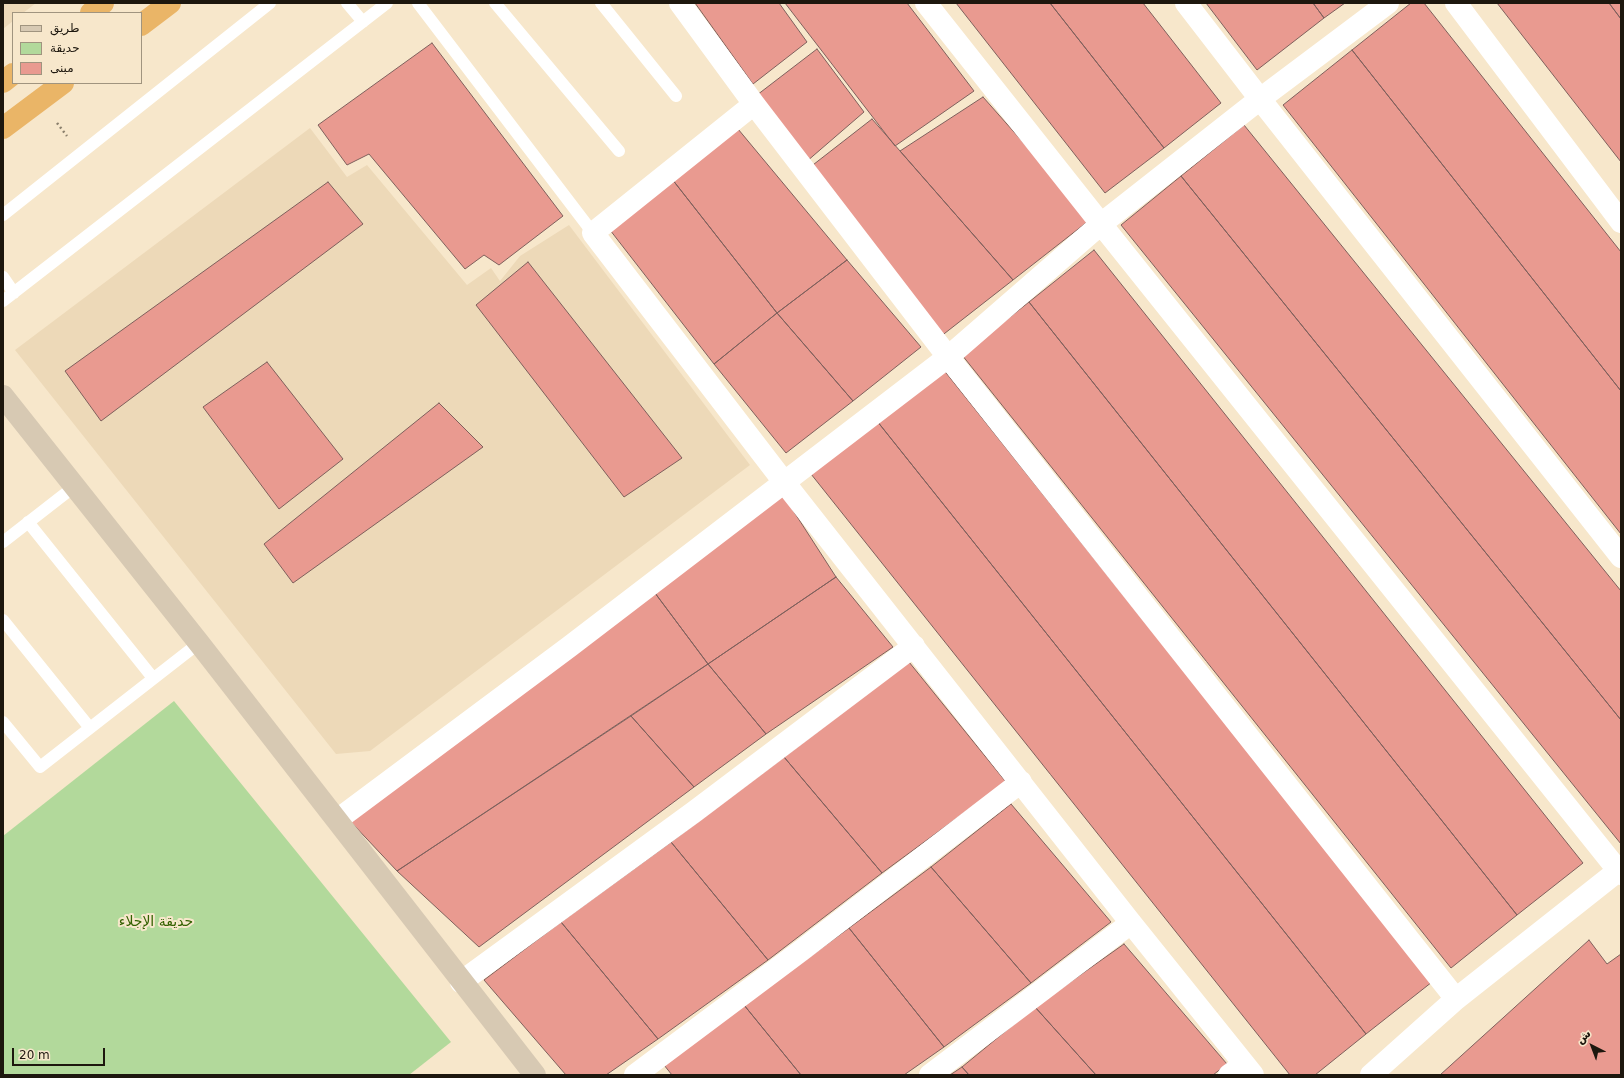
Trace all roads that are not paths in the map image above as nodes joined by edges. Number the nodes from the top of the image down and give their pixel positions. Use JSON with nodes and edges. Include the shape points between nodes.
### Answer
{"nodes":[{"id":1,"x":103,"y":3,"type":"edge"},
{"id":2,"x":170,"y":3,"type":"edge"},
{"id":3,"x":270,"y":3,"type":"edge"},
{"id":4,"x":347,"y":3,"type":"edge"},
{"id":5,"x":387,"y":3,"type":"edge"},
{"id":6,"x":418,"y":3,"type":"edge"},
{"id":7,"x":495,"y":3,"type":"edge"},
{"id":8,"x":601,"y":3,"type":"edge"},
{"id":9,"x":680,"y":3,"type":"edge"},
{"id":10,"x":926,"y":3,"type":"edge"},
{"id":11,"x":1186,"y":3,"type":"edge"},
{"id":12,"x":1388,"y":3,"type":"edge"},
{"id":13,"x":1456,"y":3,"type":"edge"},
{"id":14,"x":92,"y":12,"type":"edge"},
{"id":15,"x":363,"y":22,"type":"junction"},
{"id":16,"x":142,"y":24,"type":"edge"},
{"id":17,"x":12,"y":75,"type":"edge"},
{"id":18,"x":3,"y":82,"type":"edge"},
{"id":19,"x":62,"y":84,"type":"edge"},
{"id":20,"x":676,"y":96,"type":"dead end"},
{"id":21,"x":1260,"y":99,"type":"junction"},
{"id":22,"x":754,"y":104,"type":"junction"},
{"id":23,"x":3,"y":128,"type":"edge"},
{"id":24,"x":619,"y":150,"type":"dead end"},
{"id":25,"x":3,"y":215,"type":"edge"},
{"id":26,"x":1621,"y":222,"type":"edge"},
{"id":27,"x":1100,"y":224,"type":"junction"},
{"id":28,"x":593,"y":233,"type":"junction"},
{"id":29,"x":3,"y":277,"type":"edge"},
{"id":30,"x":14,"y":292,"type":"junction"},
{"id":31,"x":3,"y":301,"type":"edge"},
{"id":32,"x":948,"y":357,"type":"junction"},
{"id":33,"x":3,"y":396,"type":"edge"},
{"id":34,"x":784,"y":482,"type":"junction"},
{"id":35,"x":75,"y":486,"type":"junction"},
{"id":36,"x":28,"y":522,"type":"junction"},
{"id":37,"x":3,"y":542,"type":"edge"},
{"id":38,"x":1621,"y":557,"type":"edge"},
{"id":39,"x":3,"y":620,"type":"edge"},
{"id":40,"x":199,"y":643,"type":"junction"},
{"id":41,"x":914,"y":646,"type":"junction"},
{"id":42,"x":153,"y":678,"type":"junction"},
{"id":43,"x":3,"y":722,"type":"edge"},
{"id":44,"x":90,"y":728,"type":"junction"},
{"id":45,"x":1021,"y":782,"type":"junction"},
{"id":46,"x":337,"y":820,"type":"junction"},
{"id":47,"x":1620,"y":872,"type":"edge"},
{"id":48,"x":1131,"y":923,"type":"junction"},
{"id":49,"x":461,"y":982,"type":"junction"},
{"id":50,"x":1456,"y":1000,"type":"junction"},
{"id":51,"x":1242,"y":1071,"type":"edge"},
{"id":52,"x":535,"y":1075,"type":"edge"},
{"id":53,"x":635,"y":1075,"type":"edge"},
{"id":54,"x":930,"y":1075,"type":"edge"},
{"id":55,"x":1371,"y":1075,"type":"edge"}],
"edges":[{"from":1,"to":14,"type":"highway"},
{"from":2,"to":16,"type":"highway"},
{"from":3,"to":25,"type":"lane"},
{"from":4,"to":15,"type":"lane"},
{"from":5,"to":15,"type":"lane"},
{"from":6,"to":28,"type":"lane"},
{"from":7,"to":24,"type":"lane"},
{"from":8,"to":20,"type":"lane"},
{"from":9,"to":22,"type":"street"},
{"from":10,"to":27,"type":"street"},
{"from":11,"to":21,"type":"street"},
{"from":12,"to":21,"type":"street"},
{"from":13,"to":26,"type":"street"},
{"from":15,"to":30,"type":"lane"},
{"from":17,"to":18,"type":"highway"},
{"from":19,"to":23,"type":"highway"},
{"from":21,"to":27,"type":"street"},
{"from":21,"to":38,"type":"street"},
{"from":22,"to":28,"type":"street"},
{"from":22,"to":32,"type":"street"},
{"from":27,"to":32,"type":"street"},
{"from":27,"to":47,"type":"street"},
{"from":28,"to":34,"type":"street"},
{"from":29,"to":30,"type":"lane"},
{"from":30,"to":31,"type":"lane"},
{"from":32,"to":34,"type":"street"},
{"from":32,"to":50,"type":"street"},
{"from":33,"to":35,"type":"street"},
{"from":34,"to":41,"type":"street"},
{"from":34,"to":46,"type":"street"},
{"from":35,"to":36,"type":"lane"},
{"from":35,"to":40,"type":"street"},
{"from":36,"to":37,"type":"lane"},
{"from":36,"to":42,"type":"lane"},
{"from":39,"to":44,"type":"lane"},
{"from":40,"to":42,"type":"lane"},
{"from":40,"to":46,"type":"street"},
{"from":41,"to":45,"type":"street"},
{"from":41,"to":49,"type":"street","via":[[694,812]]},
{"from":42,"to":44,"type":"lane"},
{"from":43,"to":44,"type":"lane","via":[[40,767]]},
{"from":45,"to":48,"type":"street"},
{"from":45,"to":53,"type":"street"},
{"from":46,"to":49,"type":"street"},
{"from":47,"to":50,"type":"street"},
{"from":48,"to":51,"type":"street"},
{"from":48,"to":54,"type":"street"},
{"from":49,"to":52,"type":"street"},
{"from":50,"to":55,"type":"street"}]}
